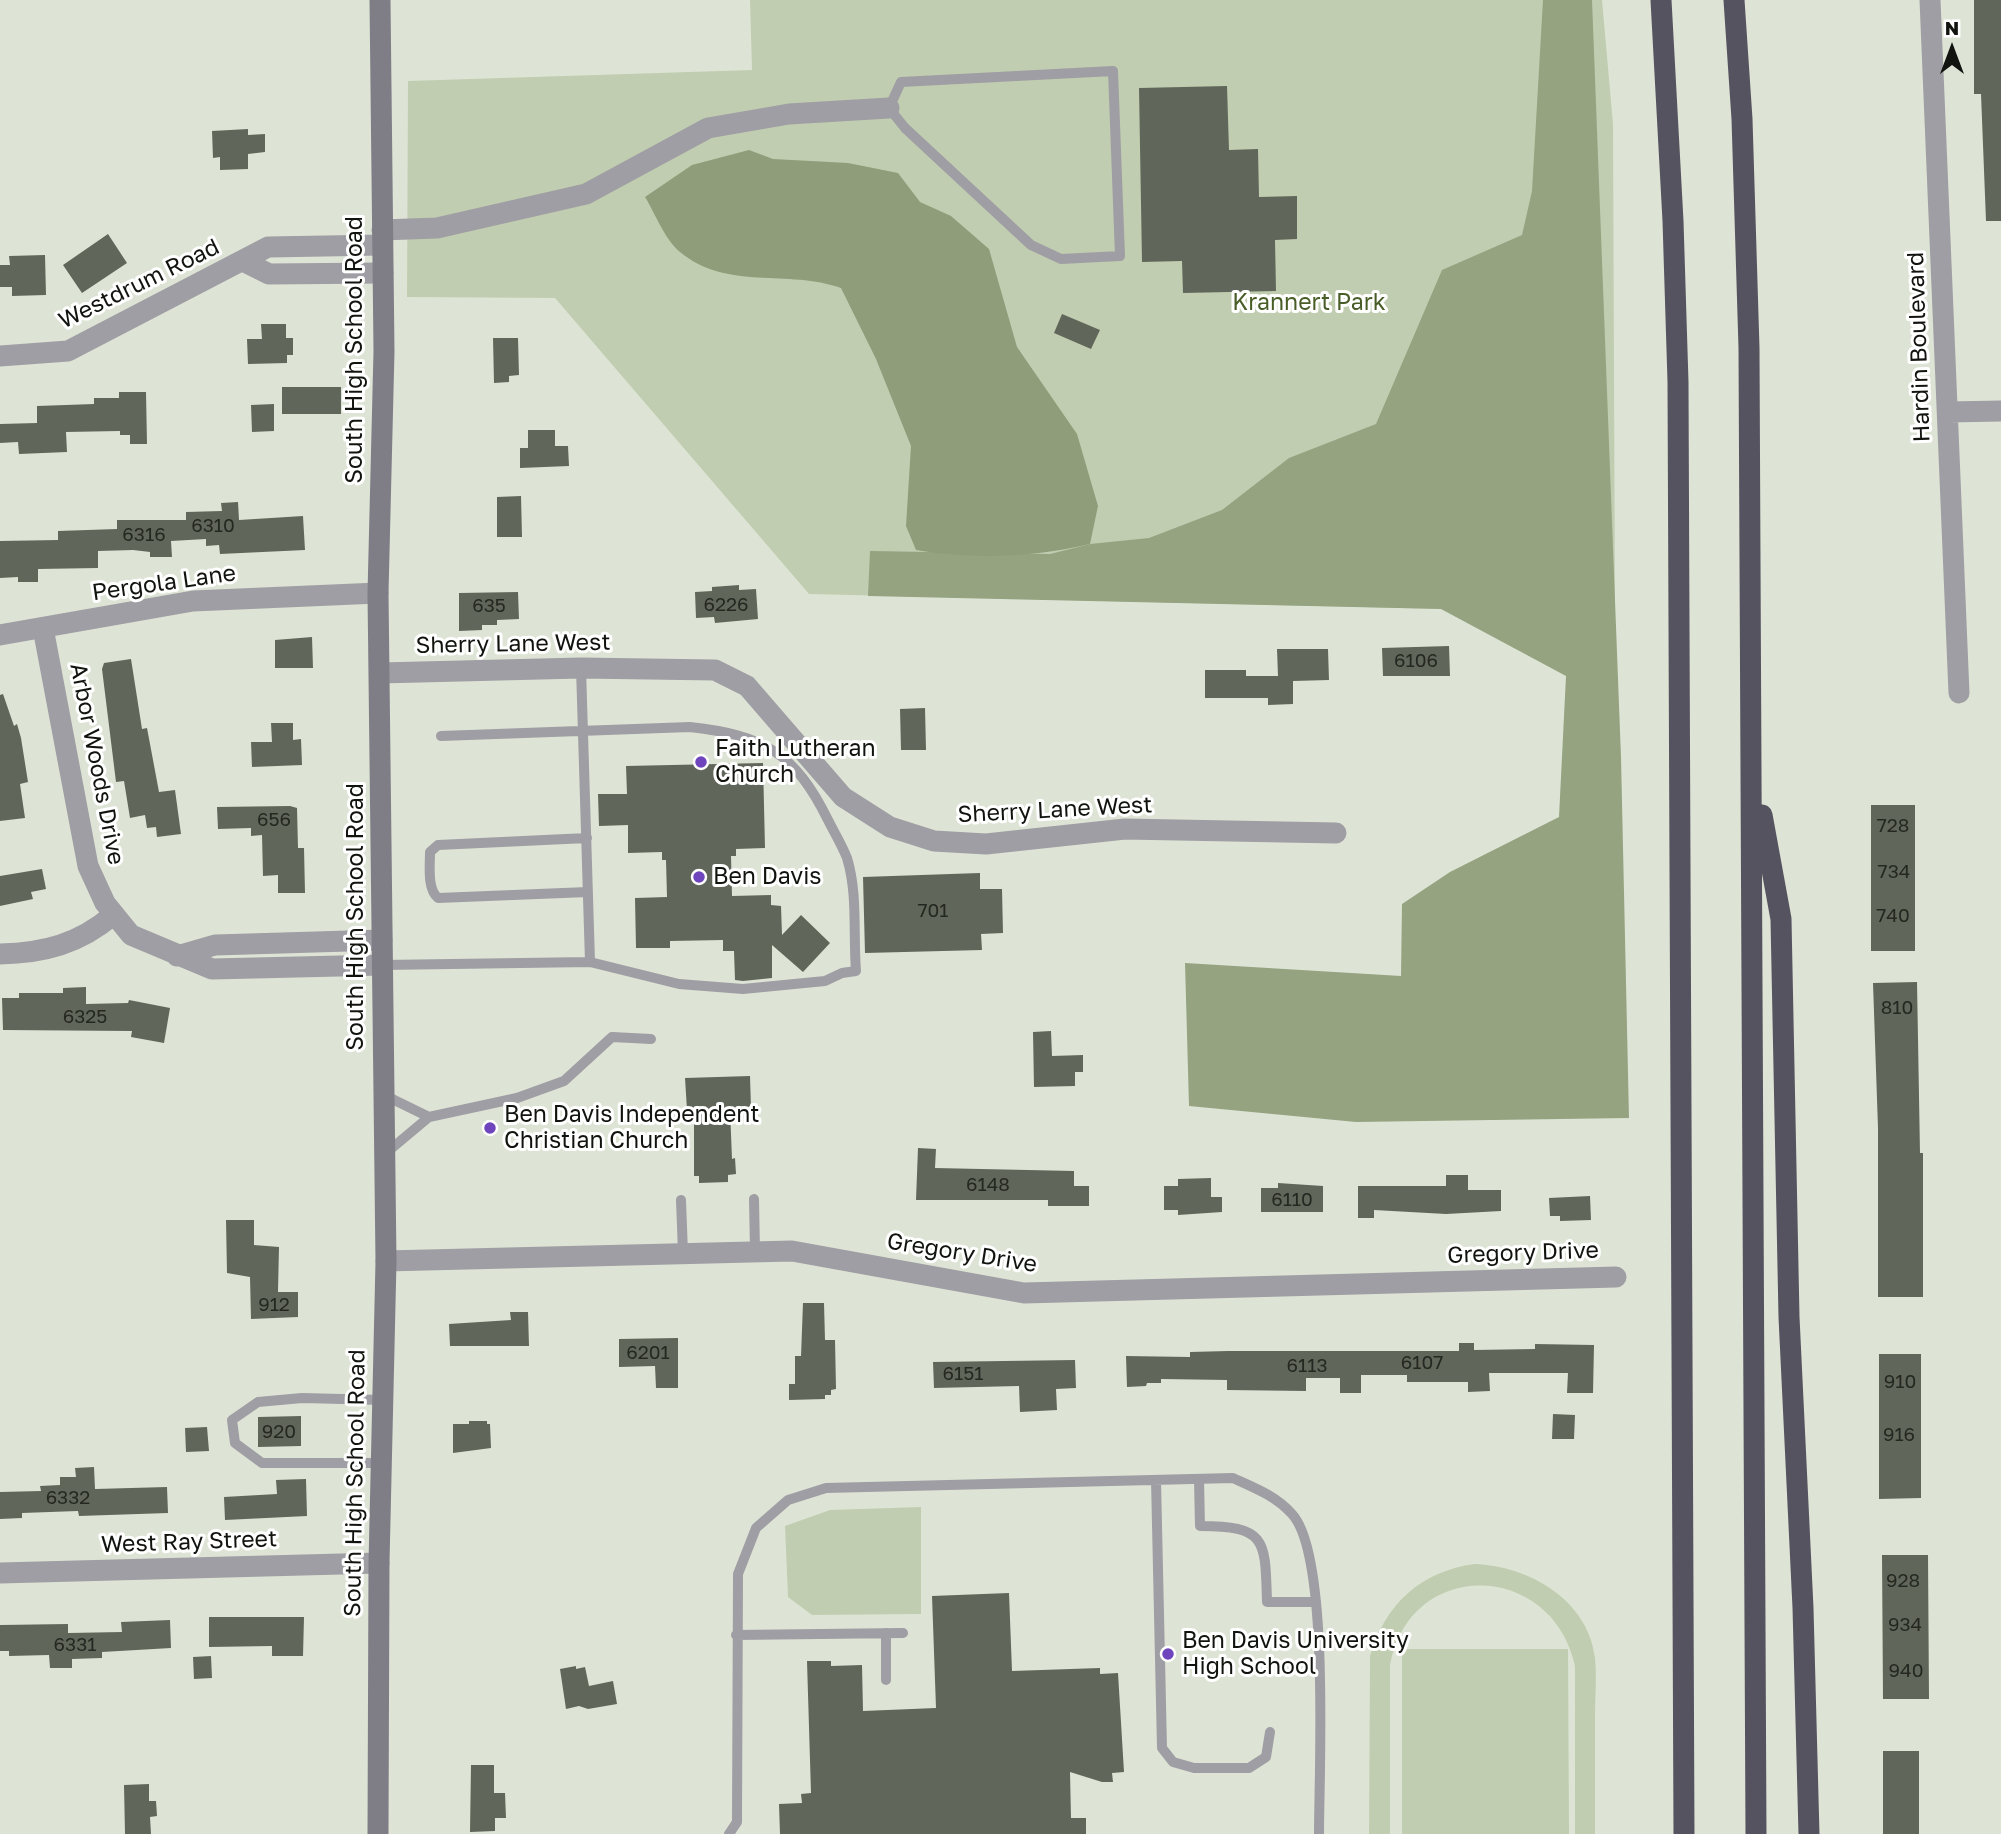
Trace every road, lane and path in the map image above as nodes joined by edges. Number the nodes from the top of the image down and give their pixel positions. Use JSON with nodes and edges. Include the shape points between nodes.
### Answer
{"nodes":[{"id":1,"x":380,"y":0,"type":"edge"},
{"id":2,"x":1661,"y":0,"type":"edge"},
{"id":3,"x":1734,"y":0,"type":"edge"},
{"id":4,"x":1930,"y":0,"type":"edge"},
{"id":5,"x":889,"y":108,"type":"junction"},
{"id":6,"x":382,"y":238,"type":"junction"},
{"id":7,"x":245,"y":262,"type":"junction"},
{"id":8,"x":383,"y":273,"type":"junction"},
{"id":9,"x":0,"y":356,"type":"edge"},
{"id":10,"x":2001,"y":411,"type":"edge"},
{"id":11,"x":1948,"y":412,"type":"junction"},
{"id":12,"x":378,"y":593,"type":"junction"},
{"id":13,"x":43,"y":628,"type":"junction"},
{"id":14,"x":0,"y":635,"type":"edge"},
{"id":15,"x":581,"y":668,"type":"junction"},
{"id":16,"x":380,"y":673,"type":"junction"},
{"id":17,"x":1959,"y":693,"type":"dead end"},
{"id":18,"x":583,"y":729,"type":"junction"},
{"id":19,"x":441,"y":736,"type":"dead end"},
{"id":20,"x":1752,"y":762,"type":"junction"},
{"id":21,"x":1336,"y":833,"type":"dead end"},
{"id":22,"x":587,"y":838,"type":"junction"},
{"id":23,"x":588,"y":892,"type":"junction"},
{"id":24,"x":113,"y":915,"type":"junction"},
{"id":25,"x":382,"y":940,"type":"junction"},
{"id":26,"x":0,"y":954,"type":"edge"},
{"id":27,"x":177,"y":956,"type":"junction"},
{"id":28,"x":590,"y":962,"type":"junction"},
{"id":29,"x":382,"y":965,"type":"junction"},
{"id":30,"x":651,"y":1039,"type":"dead end"},
{"id":31,"x":384,"y":1095,"type":"junction"},
{"id":32,"x":429,"y":1117,"type":"junction"},
{"id":33,"x":386,"y":1153,"type":"junction"},
{"id":34,"x":681,"y":1199,"type":"dead end"},
{"id":35,"x":754,"y":1199,"type":"dead end"},
{"id":36,"x":755,"y":1251,"type":"junction"},
{"id":37,"x":683,"y":1253,"type":"junction"},
{"id":38,"x":386,"y":1261,"type":"junction"},
{"id":39,"x":1616,"y":1277,"type":"dead end"},
{"id":40,"x":383,"y":1400,"type":"junction"},
{"id":41,"x":382,"y":1463,"type":"junction"},
{"id":42,"x":1199,"y":1479,"type":"junction"},
{"id":43,"x":1156,"y":1480,"type":"junction"},
{"id":44,"x":379,"y":1563,"type":"junction"},
{"id":45,"x":0,"y":1573,"type":"edge"},
{"id":46,"x":1316,"y":1602,"type":"junction"},
{"id":47,"x":886,"y":1633,"type":"junction"},
{"id":48,"x":903,"y":1633,"type":"dead end"},
{"id":49,"x":736,"y":1635,"type":"junction"},
{"id":50,"x":886,"y":1681,"type":"dead end"},
{"id":51,"x":1269,"y":1732,"type":"dead end"},
{"id":52,"x":1683,"y":1830,"type":"edge"},
{"id":53,"x":378,"y":1834,"type":"edge"},
{"id":54,"x":729,"y":1834,"type":"edge"},
{"id":55,"x":1320,"y":1834,"type":"edge"},
{"id":56,"x":1756,"y":1834,"type":"edge"},
{"id":57,"x":1809,"y":1834,"type":"edge"}],
"edges":[{"from":1,"to":6,"type":"street","name":"South High School Road"},
{"from":2,"to":52,"type":"highway","via":[[1674,221],[1679,490]]},
{"from":3,"to":20,"type":"highway","via":[[1749,348]]},
{"from":4,"to":11,"type":"street","name":"Hardin Boulevard"},
{"from":5,"to":5,"type":"lane","via":[[1031,245],[1061,259],[1120,256],[1114,71],[901,82]]},
{"from":5,"to":6,"type":"street","via":[[789,114],[708,128],[586,194]]},
{"from":6,"to":7,"type":"street","via":[[268,247]]},
{"from":6,"to":8,"type":"street","name":"South High School Road"},
{"from":7,"to":8,"type":"street","name":"Westdrum Road","via":[[269,274]]},
{"from":7,"to":9,"type":"street","name":"Westdrum Road","via":[[68,351]]},
{"from":8,"to":12,"type":"street","name":"South High School Road"},
{"from":10,"to":11,"type":"street"},
{"from":11,"to":17,"type":"street","name":"Hardin Boulevard"},
{"from":12,"to":13,"type":"street","name":"Pergola Lane","via":[[193,601]]},
{"from":12,"to":16,"type":"street","name":"South High School Road"},
{"from":13,"to":14,"type":"street","name":"Pergola Lane"},
{"from":13,"to":24,"type":"street","name":"Arbor Woods Drive","via":[[87,862]]},
{"from":15,"to":16,"type":"street","name":"Sherry Lane West"},
{"from":15,"to":18,"type":"lane"},
{"from":15,"to":21,"type":"street","name":"Sherry Lane West","via":[[715,670],[747,686],[843,797],[890,827],[934,841],[986,844],[1125,829]]},
{"from":16,"to":25,"type":"street","name":"South High School Road"},
{"from":18,"to":19,"type":"lane"},
{"from":18,"to":22,"type":"lane"},
{"from":18,"to":28,"type":"lane","via":[[727,731],[756,740],[797,767],[847,858],[856,971],[825,981],[743,989],[679,984]]},
{"from":20,"to":56,"type":"highway"},
{"from":20,"to":57,"type":"highway","via":[[1781,919],[1789,1317]]},
{"from":22,"to":23,"type":"lane"},
{"from":22,"to":23,"type":"lane","via":[[438,845],[430,852],[431,884],[438,898]]},
{"from":23,"to":28,"type":"lane"},
{"from":24,"to":26,"type":"street","via":[[62,946]]},
{"from":24,"to":27,"type":"street","name":"Arbor Woods Drive","via":[[131,934]]},
{"from":25,"to":27,"type":"street","via":[[215,945]]},
{"from":25,"to":29,"type":"street","name":"South High School Road"},
{"from":27,"to":29,"type":"street","name":"Arbor Woods Drive","via":[[212,969]]},
{"from":28,"to":29,"type":"lane"},
{"from":29,"to":31,"type":"street","name":"South High School Road"},
{"from":30,"to":32,"type":"lane","via":[[612,1037],[564,1080],[517,1098]]},
{"from":31,"to":32,"type":"lane"},
{"from":31,"to":33,"type":"street","name":"South High School Road"},
{"from":32,"to":33,"type":"lane"},
{"from":33,"to":38,"type":"street","name":"South High School Road"},
{"from":34,"to":37,"type":"lane"},
{"from":35,"to":36,"type":"lane"},
{"from":36,"to":37,"type":"street","name":"Gregory Drive"},
{"from":36,"to":39,"type":"street","name":"Gregory Drive","via":[[807,1252],[1024,1293]]},
{"from":37,"to":38,"type":"street","name":"Gregory Drive"},
{"from":38,"to":40,"type":"street","name":"South High School Road"},
{"from":40,"to":41,"type":"street","name":"South High School Road"},
{"from":40,"to":41,"type":"lane","via":[[258,1402],[232,1420],[235,1443],[262,1463]]},
{"from":41,"to":44,"type":"street","name":"South High School Road"},
{"from":42,"to":43,"type":"lane"},
{"from":42,"to":46,"type":"lane","via":[[1234,1478],[1266,1493],[1293,1515],[1309,1546]]},
{"from":42,"to":46,"type":"lane","via":[[1200,1526],[1231,1526],[1251,1532],[1265,1552],[1267,1602]]},
{"from":43,"to":49,"type":"lane","via":[[826,1489],[788,1500],[756,1528],[738,1574]]},
{"from":43,"to":51,"type":"lane","via":[[1163,1748],[1173,1762],[1194,1768],[1249,1768],[1266,1757]]},
{"from":44,"to":45,"type":"street","name":"West Ray Street"},
{"from":44,"to":53,"type":"street","name":"South High School Road"},
{"from":46,"to":55,"type":"lane"},
{"from":47,"to":48,"type":"lane"},
{"from":47,"to":49,"type":"lane"},
{"from":47,"to":50,"type":"lane"},
{"from":49,"to":54,"type":"lane","via":[[737,1822]]}]}
